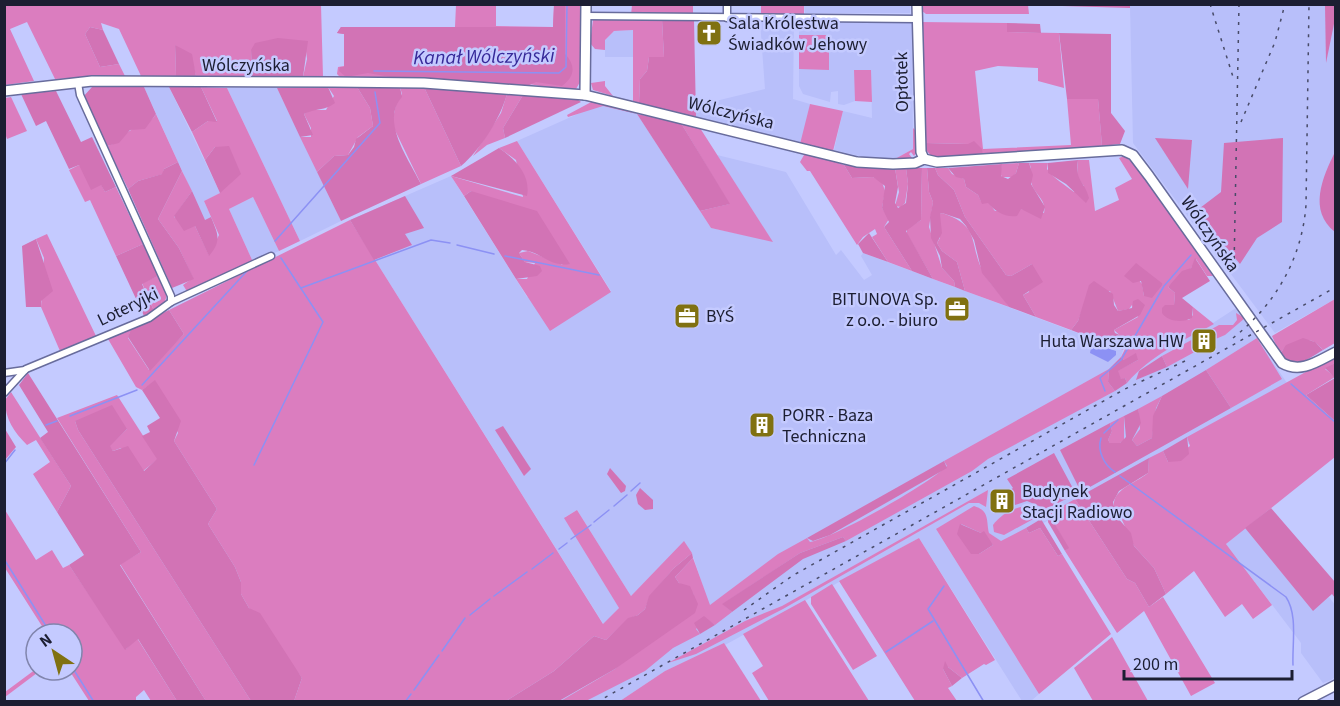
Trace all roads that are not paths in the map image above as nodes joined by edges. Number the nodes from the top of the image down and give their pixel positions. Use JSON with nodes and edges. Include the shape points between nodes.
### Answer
{"nodes":[{"id":1,"x":586,"y":4,"type":"edge"},
{"id":2,"x":727,"y":4,"type":"edge"},
{"id":3,"x":917,"y":4,"type":"edge"},
{"id":4,"x":586,"y":16,"type":"junction"},
{"id":5,"x":727,"y":18,"type":"junction"},
{"id":6,"x":917,"y":19,"type":"junction"},
{"id":7,"x":78,"y":83,"type":"junction"},
{"id":8,"x":4,"y":91,"type":"edge"},
{"id":9,"x":585,"y":95,"type":"junction"},
{"id":10,"x":924,"y":159,"type":"junction"},
{"id":11,"x":271,"y":256,"type":"dead end"},
{"id":12,"x":171,"y":302,"type":"junction"},
{"id":13,"x":1335,"y":352,"type":"edge"},
{"id":14,"x":26,"y":369,"type":"junction"},
{"id":15,"x":4,"y":373,"type":"edge"},
{"id":16,"x":4,"y":393,"type":"edge"},
{"id":17,"x":1335,"y":685,"type":"edge"},
{"id":18,"x":1303,"y":702,"type":"edge"}],
"edges":[{"from":1,"to":4,"type":"street"},
{"from":2,"to":5,"type":"street"},
{"from":3,"to":6,"type":"street","name":"Opłotek"},
{"from":4,"to":5,"type":"street"},
{"from":4,"to":9,"type":"street"},
{"from":5,"to":6,"type":"street"},
{"from":6,"to":10,"type":"street","name":"Opłotek"},
{"from":7,"to":8,"type":"street","name":"Wólczyńska"},
{"from":7,"to":9,"type":"street","name":"Wólczyńska","via":[[424,82]]},
{"from":7,"to":12,"type":"street"},
{"from":9,"to":10,"type":"street","name":"Wólczyńska","via":[[857,162],[893,164]]},
{"from":10,"to":13,"type":"street","name":"Wólczyńska","via":[[937,162],[1128,152],[1282,363],[1291,368],[1306,367]]},
{"from":11,"to":12,"type":"street","name":"Loteryjki"},
{"from":12,"to":14,"type":"street","name":"Loteryjki","via":[[149,318]]},
{"from":14,"to":15,"type":"street"},
{"from":14,"to":16,"type":"street","name":"Loteryjki"},
{"from":17,"to":18,"type":"street"}]}
